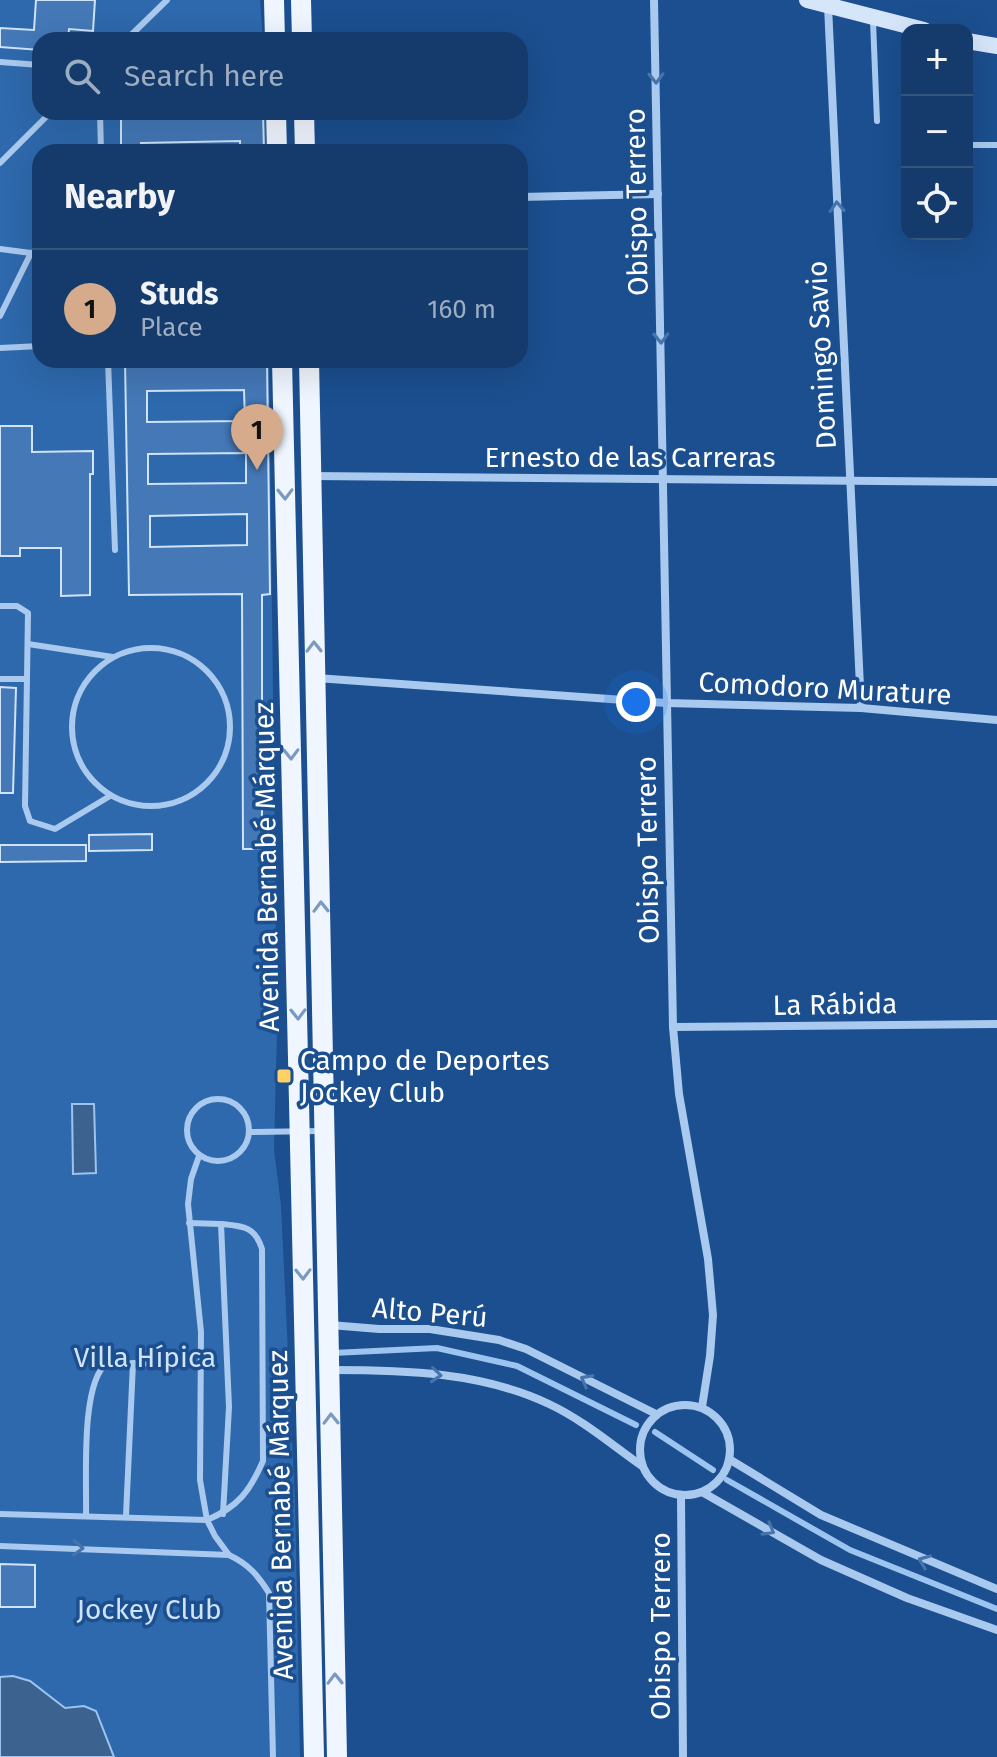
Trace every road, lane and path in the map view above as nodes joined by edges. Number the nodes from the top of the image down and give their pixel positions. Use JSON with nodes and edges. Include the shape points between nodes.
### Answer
{"nodes":[{"id":1,"x":167,"y":0,"type":"edge"},
{"id":2,"x":274,"y":0,"type":"edge"},
{"id":3,"x":301,"y":0,"type":"edge"},
{"id":4,"x":654,"y":0,"type":"edge"},
{"id":5,"x":807,"y":0,"type":"edge"},
{"id":6,"x":828,"y":3,"type":"edge"},
{"id":7,"x":873,"y":17,"type":"junction"},
{"id":8,"x":901,"y":24,"type":"edge"},
{"id":9,"x":134,"y":32,"type":"edge"},
{"id":10,"x":275,"y":32,"type":"edge"},
{"id":11,"x":302,"y":32,"type":"edge"},
{"id":12,"x":973,"y":42,"type":"edge"},
{"id":13,"x":997,"y":46,"type":"edge"},
{"id":14,"x":0,"y":62,"type":"edge"},
{"id":15,"x":32,"y":64,"type":"edge"},
{"id":16,"x":43,"y":120,"type":"edge"},
{"id":17,"x":100,"y":120,"type":"edge"},
{"id":18,"x":276,"y":120,"type":"edge"},
{"id":19,"x":304,"y":120,"type":"edge"},
{"id":20,"x":877,"y":121,"type":"dead end"},
{"id":21,"x":101,"y":144,"type":"edge"},
{"id":22,"x":277,"y":144,"type":"edge"},
{"id":23,"x":305,"y":144,"type":"edge"},
{"id":24,"x":973,"y":145,"type":"edge"},
{"id":25,"x":997,"y":145,"type":"edge"},
{"id":26,"x":0,"y":163,"type":"edge"},
{"id":27,"x":658,"y":194,"type":"junction"},
{"id":28,"x":528,"y":197,"type":"edge"},
{"id":29,"x":0,"y":249,"type":"edge"},
{"id":30,"x":31,"y":253,"type":"joint"},
{"id":31,"x":0,"y":316,"type":"edge"},
{"id":32,"x":32,"y":346,"type":"edge"},
{"id":33,"x":0,"y":348,"type":"edge"},
{"id":34,"x":108,"y":368,"type":"edge"},
{"id":35,"x":282,"y":368,"type":"edge"},
{"id":36,"x":309,"y":368,"type":"edge"},
{"id":37,"x":310,"y":476,"type":"junction"},
{"id":38,"x":849,"y":480,"type":"junction"},
{"id":39,"x":665,"y":481,"type":"junction"},
{"id":40,"x":997,"y":482,"type":"edge"},
{"id":41,"x":115,"y":550,"type":"dead end"},
{"id":42,"x":0,"y":606,"type":"edge"},
{"id":43,"x":28,"y":644,"type":"junction"},
{"id":44,"x":113,"y":657,"type":"junction"},
{"id":45,"x":315,"y":678,"type":"junction"},
{"id":46,"x":0,"y":679,"type":"edge"},
{"id":47,"x":26,"y":679,"type":"junction"},
{"id":48,"x":666,"y":703,"type":"junction"},
{"id":49,"x":861,"y":708,"type":"junction"},
{"id":50,"x":997,"y":720,"type":"edge"},
{"id":51,"x":110,"y":796,"type":"junction"},
{"id":52,"x":997,"y":1024,"type":"edge"},
{"id":53,"x":673,"y":1027,"type":"junction"},
{"id":54,"x":299,"y":1130,"type":"junction"},
{"id":55,"x":325,"y":1131,"type":"junction"},
{"id":56,"x":249,"y":1132,"type":"junction"},
{"id":57,"x":199,"y":1156,"type":"junction"},
{"id":58,"x":189,"y":1223,"type":"junction"},
{"id":59,"x":221,"y":1224,"type":"junction"},
{"id":60,"x":328,"y":1325,"type":"junction"},
{"id":61,"x":133,"y":1363,"type":"junction"},
{"id":62,"x":202,"y":1364,"type":"junction"},
{"id":63,"x":330,"y":1370,"type":"junction"},
{"id":64,"x":702,"y":1407,"type":"junction"},
{"id":65,"x":656,"y":1414,"type":"junction"},
{"id":66,"x":729,"y":1459,"type":"junction"},
{"id":67,"x":642,"y":1466,"type":"junction"},
{"id":68,"x":702,"y":1492,"type":"junction"},
{"id":69,"x":681,"y":1495,"type":"junction"},
{"id":70,"x":0,"y":1514,"type":"edge"},
{"id":71,"x":223,"y":1514,"type":"junction"},
{"id":72,"x":86,"y":1515,"type":"junction"},
{"id":73,"x":126,"y":1516,"type":"junction"},
{"id":74,"x":207,"y":1520,"type":"junction"},
{"id":75,"x":0,"y":1546,"type":"edge"},
{"id":76,"x":229,"y":1555,"type":"junction"},
{"id":77,"x":997,"y":1589,"type":"edge"},
{"id":78,"x":997,"y":1630,"type":"edge"},
{"id":79,"x":273,"y":1757,"type":"edge"},
{"id":80,"x":314,"y":1757,"type":"edge"},
{"id":81,"x":337,"y":1757,"type":"edge"},
{"id":82,"x":683,"y":1757,"type":"edge"}],
"edges":[{"from":1,"to":9,"type":"lane"},
{"from":2,"to":10,"type":"main road"},
{"from":3,"to":11,"type":"main road"},
{"from":4,"to":27,"type":"street","name":"Obispo Terrero","one_way":true},
{"from":5,"to":6,"type":"main road"},
{"from":6,"to":7,"type":"main road"},
{"from":38,"to":6,"type":"street","name":"Domingo Savio","one_way":true},
{"from":7,"to":8,"type":"main road"},
{"from":7,"to":20,"type":"lane"},
{"from":12,"to":13,"type":"main road"},
{"from":14,"to":15,"type":"lane"},
{"from":16,"to":26,"type":"lane"},
{"from":17,"to":21,"type":"lane"},
{"from":18,"to":22,"type":"main road"},
{"from":19,"to":23,"type":"main road"},
{"from":24,"to":25,"type":"lane"},
{"from":27,"to":28,"type":"street"},
{"from":27,"to":39,"type":"street","name":"Obispo Terrero","one_way":true},
{"from":29,"to":30,"type":"lane"},
{"from":30,"to":31,"type":"lane"},
{"from":32,"to":33,"type":"lane"},
{"from":34,"to":41,"type":"lane"},
{"from":35,"to":54,"type":"main road","name":"Avenida Bernabé Márquez","one_way":true},
{"from":36,"to":37,"type":"main road","name":"Avenida Bernabé Márquez"},
{"from":37,"to":39,"type":"street","name":"Ernesto de las Carreras"},
{"from":45,"to":37,"type":"main road","name":"Avenida Bernabé Márquez","one_way":true},
{"from":38,"to":39,"type":"street","name":"Ernesto de las Carreras"},
{"from":38,"to":40,"type":"street","name":"Ernesto de las Carreras"},
{"from":38,"to":49,"type":"street","name":"Domingo Savio"},
{"from":39,"to":48,"type":"street","name":"Obispo Terrero"},
{"from":42,"to":43,"type":"lane","via":[[17,606],[28,613]]},
{"from":43,"to":44,"type":"lane"},
{"from":43,"to":47,"type":"lane"},
{"from":44,"to":51,"type":"lane","via":[[91,675],[77,698],[71,726],[75,754],[89,778]]},
{"from":44,"to":51,"type":"lane","via":[[139,648],[167,649],[193,658],[214,677],[227,701],[231,729],[226,756],[212,780],[190,798],[164,807],[136,806]]},
{"from":45,"to":48,"type":"street","name":"Comodoro Murature"},
{"from":55,"to":45,"type":"main road","name":"Avenida Bernabé Márquez","one_way":true},
{"from":46,"to":47,"type":"lane"},
{"from":47,"to":51,"type":"lane","via":[[25,806],[30,821],[55,829]]},
{"from":48,"to":49,"type":"street","name":"Comodoro Murature"},
{"from":48,"to":53,"type":"street","name":"Obispo Terrero"},
{"from":49,"to":50,"type":"street","name":"Comodoro Murature"},
{"from":52,"to":53,"type":"street","name":"La Rábida"},
{"from":53,"to":64,"type":"street","name":"Obispo Terrero","via":[[713,1315]]},
{"from":54,"to":55,"type":"lane"},
{"from":54,"to":56,"type":"lane"},
{"from":54,"to":80,"type":"main road","name":"Avenida Bernabé Márquez","one_way":true},
{"from":55,"to":60,"type":"main road","name":"Avenida Bernabé Márquez"},
{"from":56,"to":57,"type":"lane","via":[[243,1149],[227,1160]]},
{"from":56,"to":57,"type":"lane","via":[[244,1113],[230,1101],[201,1103],[186,1129]]},
{"from":57,"to":58,"type":"lane","via":[[191,1179]]},
{"from":58,"to":59,"type":"lane"},
{"from":58,"to":62,"type":"lane"},
{"from":59,"to":71,"type":"lane","via":[[229,1407]]},
{"from":59,"to":71,"type":"lane","via":[[255,1232],[262,1249],[264,1430],[263,1461],[255,1479],[235,1507]]},
{"from":60,"to":63,"type":"main road","name":"Avenida Bernabé Márquez"},
{"from":65,"to":60,"type":"street","name":"Alto Perú","one_way":true,"via":[[499,1340],[430,1329]]},
{"from":61,"to":62,"type":"lane"},
{"from":61,"to":72,"type":"lane","via":[[107,1363],[95,1374],[88,1402]]},
{"from":61,"to":73,"type":"lane"},
{"from":62,"to":74,"type":"lane","via":[[200,1480]]},
{"from":63,"to":67,"type":"street","one_way":true,"via":[[447,1375],[497,1384],[550,1404]]},
{"from":81,"to":63,"type":"main road","name":"Avenida Bernabé Márquez","one_way":true},
{"from":64,"to":65,"type":"street","via":[[678,1404]]},
{"from":64,"to":66,"type":"street","via":[[728,1434]]},
{"from":65,"to":67,"type":"street","via":[[641,1438]]},
{"from":66,"to":68,"type":"street","via":[[724,1473]]},
{"from":77,"to":66,"type":"street","one_way":true,"via":[[821,1515]]},
{"from":67,"to":69,"type":"street","via":[[658,1487]]},
{"from":68,"to":69,"type":"street"},
{"from":68,"to":78,"type":"street","one_way":true,"via":[[821,1560]]},
{"from":69,"to":82,"type":"street","name":"Obispo Terrero"},
{"from":70,"to":72,"type":"lane"},
{"from":71,"to":74,"type":"lane"},
{"from":72,"to":73,"type":"lane"},
{"from":73,"to":74,"type":"lane"},
{"from":74,"to":76,"type":"lane"},
{"from":75,"to":76,"type":"lane","one_way":true},
{"from":76,"to":79,"type":"lane","via":[[257,1573],[269,1593]]}]}
